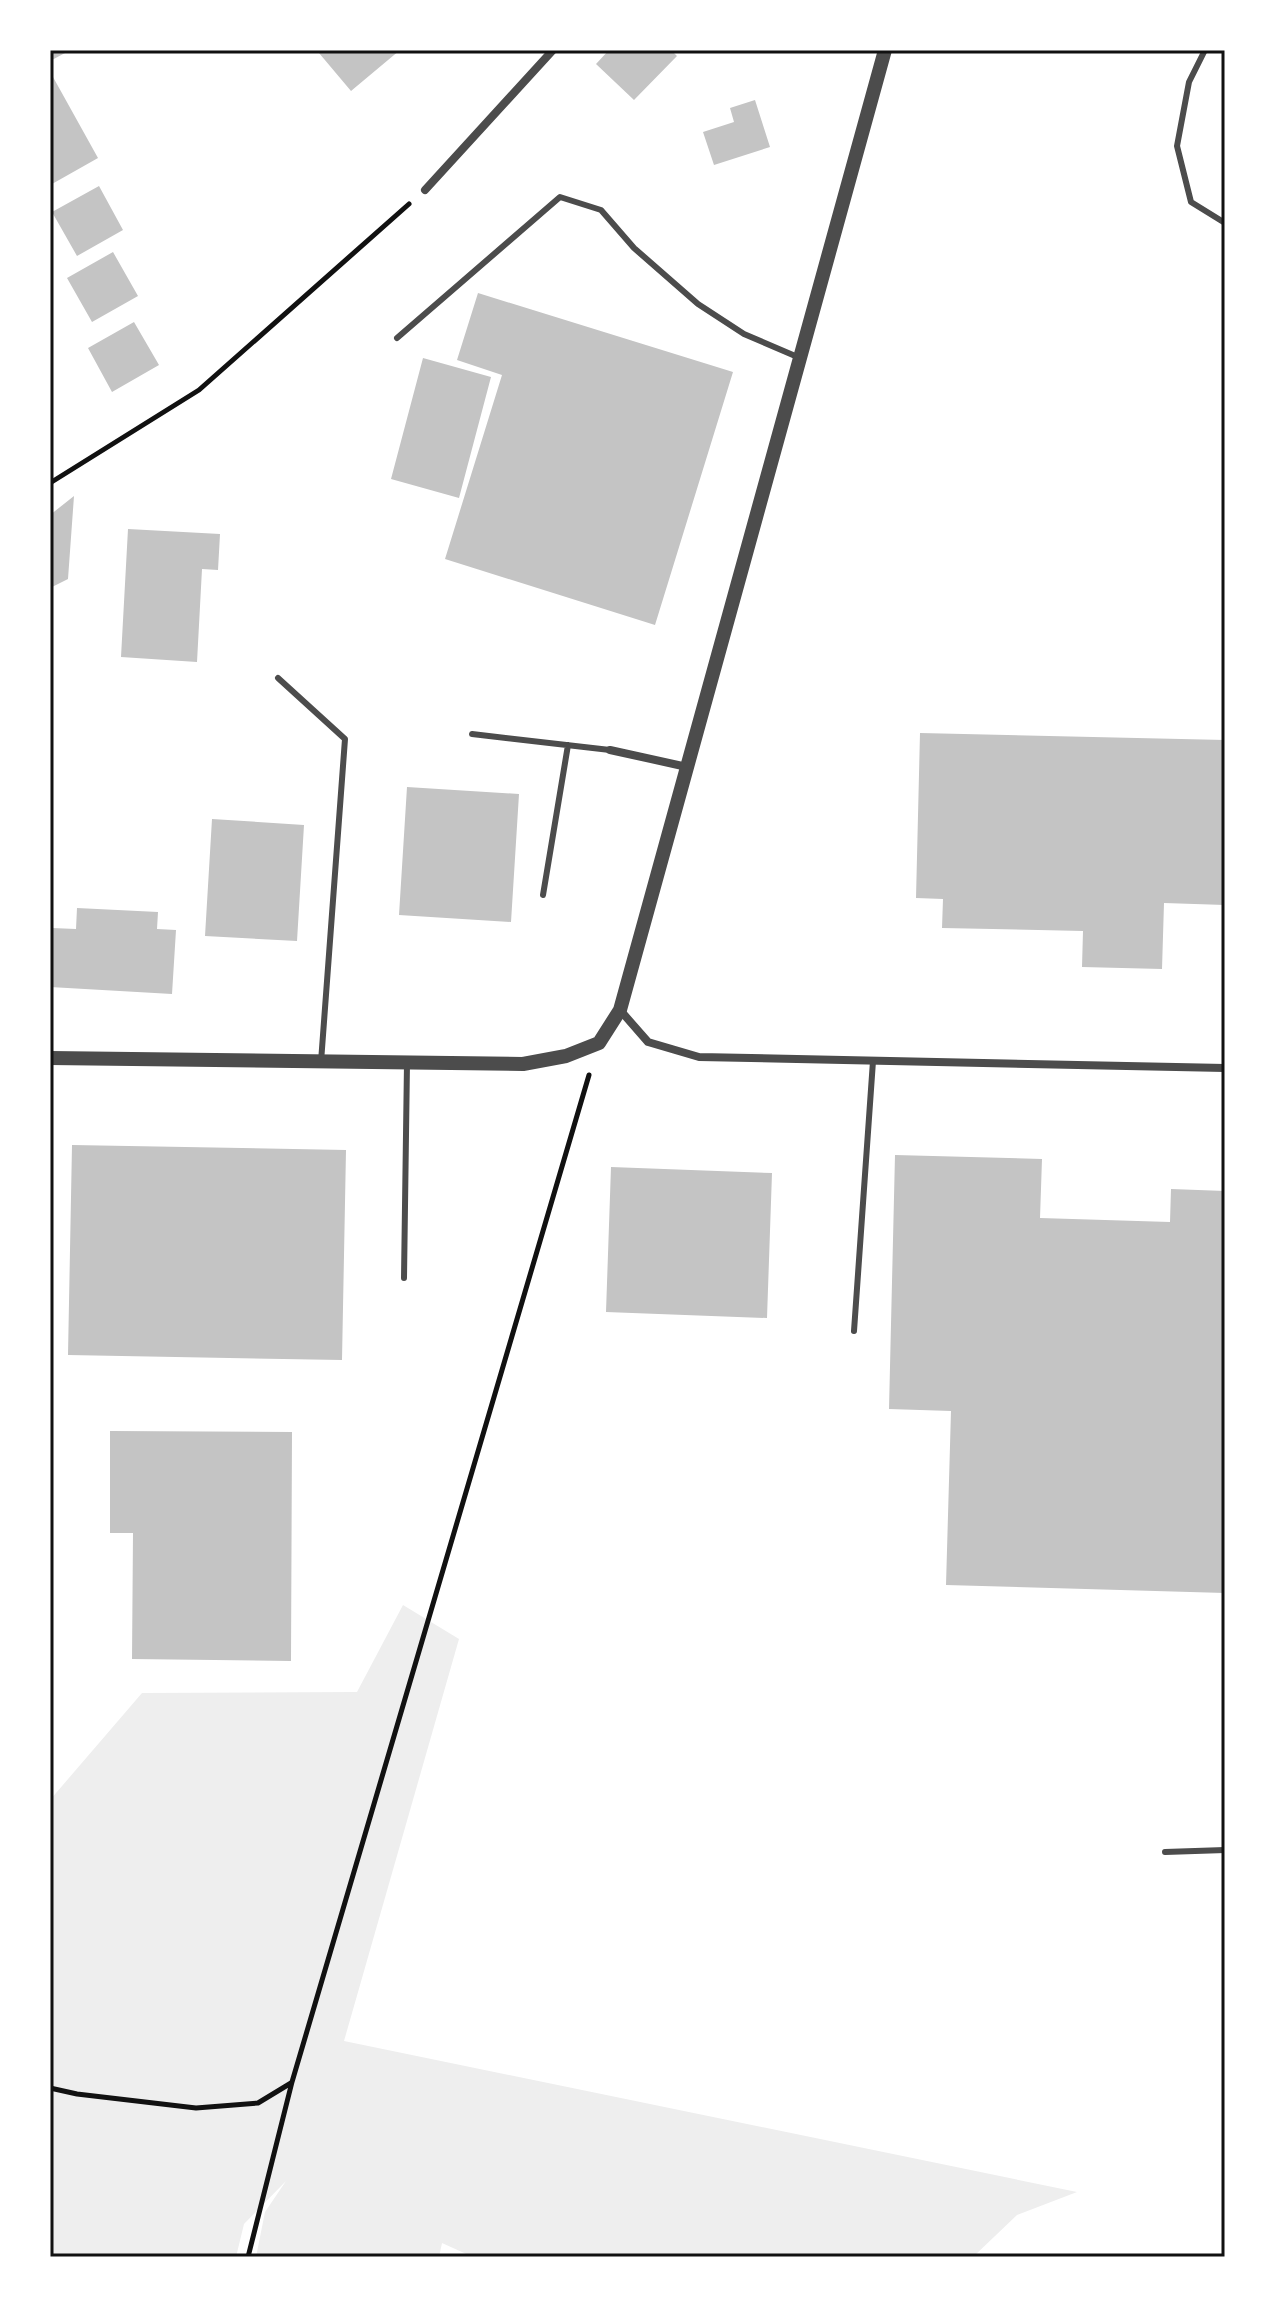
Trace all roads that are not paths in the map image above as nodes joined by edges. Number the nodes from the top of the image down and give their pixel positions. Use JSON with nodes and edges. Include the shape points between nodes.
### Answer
{"nodes":[{"id":1,"x":553,"y":50,"type":"edge"},
{"id":2,"x":885,"y":50,"type":"edge"},
{"id":3,"x":1205,"y":50,"type":"edge"},
{"id":4,"x":425,"y":190,"type":"road end"},
{"id":5,"x":1225,"y":223,"type":"edge"},
{"id":6,"x":397,"y":338,"type":"dead end"},
{"id":7,"x":800,"y":358,"type":"junction"},
{"id":8,"x":278,"y":678,"type":"dead end"},
{"id":9,"x":472,"y":734,"type":"dead end"},
{"id":10,"x":568,"y":745,"type":"junction"},
{"id":11,"x":610,"y":750,"type":"joint"},
{"id":12,"x":687,"y":767,"type":"junction"},
{"id":13,"x":543,"y":895,"type":"dead end"},
{"id":14,"x":620,"y":1010,"type":"junction"},
{"id":15,"x":50,"y":1058,"type":"edge"},
{"id":16,"x":873,"y":1061,"type":"junction"},
{"id":17,"x":321,"y":1062,"type":"junction"},
{"id":18,"x":407,"y":1063,"type":"junction"},
{"id":19,"x":1225,"y":1068,"type":"edge"},
{"id":20,"x":404,"y":1278,"type":"dead end"},
{"id":21,"x":854,"y":1331,"type":"dead end"},
{"id":22,"x":1225,"y":1850,"type":"edge"},
{"id":23,"x":1165,"y":1852,"type":"dead end"}],
"edges":[{"from":1,"to":4,"type":"street"},
{"from":2,"to":7,"type":"street"},
{"from":3,"to":5,"type":"lane","via":[[1189,82],[1177,146],[1191,202]]},
{"from":6,"to":7,"type":"lane","via":[[560,197],[601,210],[634,248],[698,304],[744,334]]},
{"from":7,"to":12,"type":"street"},
{"from":8,"to":17,"type":"lane","via":[[345,739]]},
{"from":9,"to":10,"type":"lane"},
{"from":10,"to":11,"type":"lane"},
{"from":10,"to":13,"type":"lane"},
{"from":11,"to":12,"type":"street"},
{"from":12,"to":14,"type":"street"},
{"from":14,"to":16,"type":"street","via":[[648,1042],[699,1057]]},
{"from":14,"to":18,"type":"street","via":[[599,1043],[566,1056],[523,1064]]},
{"from":15,"to":17,"type":"street"},
{"from":16,"to":19,"type":"street"},
{"from":16,"to":21,"type":"lane"},
{"from":17,"to":18,"type":"street"},
{"from":18,"to":20,"type":"lane"},
{"from":22,"to":23,"type":"lane"}]}
